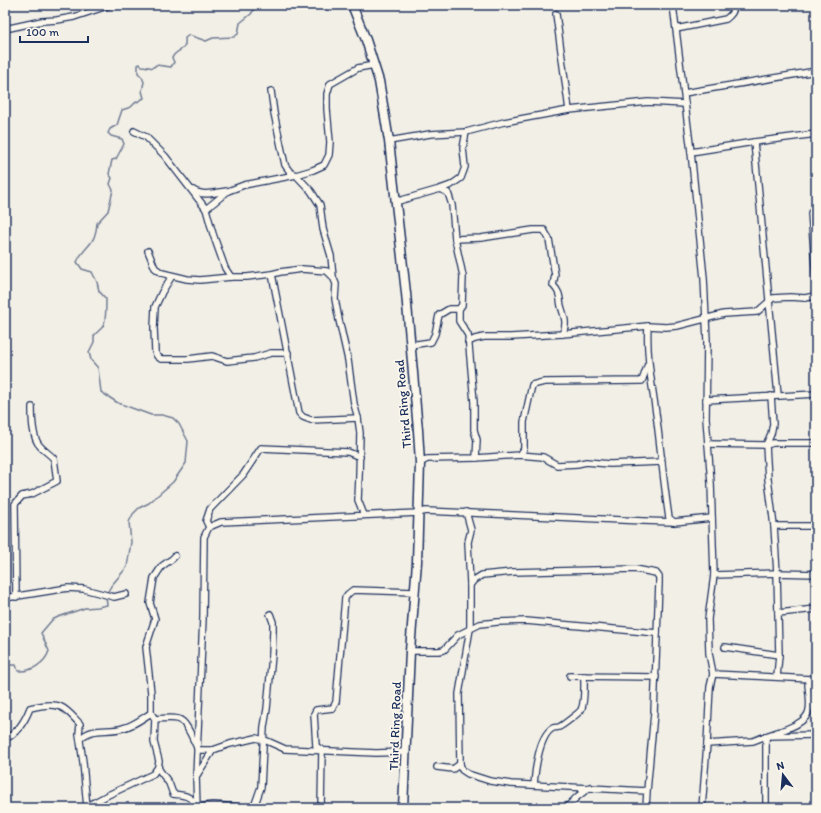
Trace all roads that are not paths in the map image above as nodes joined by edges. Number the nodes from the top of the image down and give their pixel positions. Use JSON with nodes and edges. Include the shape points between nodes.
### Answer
{"nodes":[{"id":1,"x":110,"y":5,"type":"edge"},
{"id":2,"x":352,"y":5,"type":"edge"},
{"id":3,"x":673,"y":5,"type":"edge"},
{"id":4,"x":734,"y":5,"type":"edge"},
{"id":5,"x":556,"y":14,"type":"dead end"},
{"id":6,"x":5,"y":29,"type":"edge"},
{"id":7,"x":676,"y":29,"type":"junction"},
{"id":8,"x":374,"y":65,"type":"junction"},
{"id":9,"x":816,"y":71,"type":"edge"},
{"id":10,"x":272,"y":91,"type":"dead end"},
{"id":11,"x":684,"y":93,"type":"junction"},
{"id":12,"x":685,"y":104,"type":"junction"},
{"id":13,"x":569,"y":110,"type":"junction"},
{"id":14,"x":134,"y":131,"type":"dead end"},
{"id":15,"x":466,"y":132,"type":"junction"},
{"id":16,"x":816,"y":134,"type":"edge"},
{"id":17,"x":389,"y":141,"type":"junction"},
{"id":18,"x":754,"y":142,"type":"junction"},
{"id":19,"x":691,"y":152,"type":"junction"},
{"id":20,"x":296,"y":175,"type":"junction"},
{"id":21,"x":190,"y":187,"type":"junction"},
{"id":22,"x":440,"y":189,"type":"junction"},
{"id":23,"x":228,"y":191,"type":"junction"},
{"id":24,"x":395,"y":202,"type":"junction"},
{"id":25,"x":816,"y":208,"type":"edge"},
{"id":26,"x":206,"y":209,"type":"junction"},
{"id":27,"x":455,"y":239,"type":"junction"},
{"id":28,"x":148,"y":251,"type":"dead end"},
{"id":29,"x":333,"y":269,"type":"junction"},
{"id":30,"x":327,"y":271,"type":"junction"},
{"id":31,"x":272,"y":274,"type":"junction"},
{"id":32,"x":172,"y":276,"type":"junction"},
{"id":33,"x":231,"y":276,"type":"junction"},
{"id":34,"x":333,"y":277,"type":"junction"},
{"id":35,"x":816,"y":279,"type":"edge"},
{"id":36,"x":816,"y":293,"type":"edge"},
{"id":37,"x":769,"y":302,"type":"junction"},
{"id":38,"x":459,"y":309,"type":"junction"},
{"id":39,"x":706,"y":319,"type":"junction"},
{"id":40,"x":648,"y":326,"type":"junction"},
{"id":41,"x":562,"y":334,"type":"junction"},
{"id":42,"x":468,"y":342,"type":"junction"},
{"id":43,"x":410,"y":345,"type":"junction"},
{"id":44,"x":288,"y":353,"type":"junction"},
{"id":45,"x":648,"y":364,"type":"junction"},
{"id":46,"x":816,"y":394,"type":"edge"},
{"id":47,"x":778,"y":395,"type":"junction"},
{"id":48,"x":771,"y":396,"type":"junction"},
{"id":49,"x":706,"y":400,"type":"junction"},
{"id":50,"x":32,"y":407,"type":"dead end"},
{"id":51,"x":358,"y":418,"type":"junction"},
{"id":52,"x":816,"y":443,"type":"edge"},
{"id":53,"x":708,"y":444,"type":"junction"},
{"id":54,"x":766,"y":444,"type":"junction"},
{"id":55,"x":520,"y":455,"type":"junction"},
{"id":56,"x":360,"y":457,"type":"junction"},
{"id":57,"x":476,"y":458,"type":"junction"},
{"id":58,"x":662,"y":462,"type":"junction"},
{"id":59,"x":420,"y":463,"type":"junction"},
{"id":60,"x":466,"y":512,"type":"junction"},
{"id":61,"x":418,"y":513,"type":"junction"},
{"id":62,"x":364,"y":515,"type":"junction"},
{"id":63,"x":712,"y":518,"type":"junction"},
{"id":64,"x":674,"y":522,"type":"junction"},
{"id":65,"x":774,"y":526,"type":"junction"},
{"id":66,"x":816,"y":526,"type":"edge"},
{"id":67,"x":209,"y":527,"type":"junction"},
{"id":68,"x":174,"y":556,"type":"dead end"},
{"id":69,"x":778,"y":573,"type":"junction"},
{"id":70,"x":816,"y":574,"type":"edge"},
{"id":71,"x":714,"y":575,"type":"junction"},
{"id":72,"x":470,"y":585,"type":"junction"},
{"id":73,"x":414,"y":592,"type":"junction"},
{"id":74,"x":126,"y":594,"type":"dead end"},
{"id":75,"x":16,"y":596,"type":"junction"},
{"id":76,"x":5,"y":598,"type":"edge"},
{"id":77,"x":816,"y":609,"type":"edge"},
{"id":78,"x":778,"y":613,"type":"junction"},
{"id":79,"x":270,"y":614,"type":"dead end"},
{"id":80,"x":470,"y":629,"type":"junction"},
{"id":81,"x":657,"y":632,"type":"junction"},
{"id":82,"x":725,"y":647,"type":"dead end"},
{"id":83,"x":410,"y":651,"type":"junction"},
{"id":84,"x":779,"y":655,"type":"junction"},
{"id":85,"x":816,"y":669,"type":"edge"},
{"id":86,"x":712,"y":674,"type":"junction"},
{"id":87,"x":570,"y":676,"type":"dead end"},
{"id":88,"x":584,"y":676,"type":"junction"},
{"id":89,"x":656,"y":677,"type":"junction"},
{"id":90,"x":777,"y":677,"type":"junction"},
{"id":91,"x":814,"y":679,"type":"edge"},
{"id":92,"x":151,"y":713,"type":"junction"},
{"id":93,"x":155,"y":719,"type":"junction"},
{"id":94,"x":816,"y":735,"type":"edge"},
{"id":95,"x":766,"y":736,"type":"junction"},
{"id":96,"x":5,"y":739,"type":"edge"},
{"id":97,"x":80,"y":739,"type":"junction"},
{"id":98,"x":262,"y":740,"type":"junction"},
{"id":99,"x":707,"y":744,"type":"junction"},
{"id":100,"x":198,"y":750,"type":"junction"},
{"id":101,"x":213,"y":750,"type":"junction"},
{"id":102,"x":322,"y":750,"type":"junction"},
{"id":103,"x":406,"y":752,"type":"junction"},
{"id":104,"x":460,"y":764,"type":"junction"},
{"id":105,"x":437,"y":767,"type":"dead end"},
{"id":106,"x":159,"y":769,"type":"junction"},
{"id":107,"x":153,"y":774,"type":"junction"},
{"id":108,"x":196,"y":776,"type":"junction"},
{"id":109,"x":166,"y":779,"type":"junction"},
{"id":110,"x":534,"y":785,"type":"junction"},
{"id":111,"x":575,"y":786,"type":"junction"},
{"id":112,"x":591,"y":787,"type":"junction"},
{"id":113,"x":647,"y":791,"type":"junction"},
{"id":114,"x":578,"y":797,"type":"junction"},
{"id":115,"x":196,"y":806,"type":"edge"},
{"id":116,"x":88,"y":808,"type":"edge"},
{"id":117,"x":252,"y":808,"type":"edge"},
{"id":118,"x":255,"y":808,"type":"edge"},
{"id":119,"x":322,"y":808,"type":"edge"},
{"id":120,"x":403,"y":808,"type":"edge"},
{"id":121,"x":566,"y":808,"type":"edge"},
{"id":122,"x":646,"y":808,"type":"edge"},
{"id":123,"x":702,"y":808,"type":"edge"},
{"id":124,"x":766,"y":808,"type":"edge"}],
"edges":[{"from":1,"to":6,"type":"street","via":[[74,17]]},
{"from":2,"to":8,"type":"street","name":"Third Ring Road"},
{"from":3,"to":7,"type":"street"},
{"from":4,"to":7,"type":"street","via":[[734,10],[726,19]]},
{"from":5,"to":13,"type":"street"},
{"from":7,"to":11,"type":"street"},
{"from":8,"to":17,"type":"street","name":"Third Ring Road"},
{"from":8,"to":20,"type":"street","via":[[358,68],[330,84],[327,94],[329,155],[324,165]]},
{"from":9,"to":11,"type":"street"},
{"from":10,"to":20,"type":"street","via":[[285,165]]},
{"from":11,"to":12,"type":"street"},
{"from":12,"to":13,"type":"street","via":[[648,102]]},
{"from":12,"to":19,"type":"street"},
{"from":13,"to":15,"type":"street"},
{"from":14,"to":21,"type":"street","via":[[146,137],[165,156]]},
{"from":15,"to":17,"type":"street","via":[[430,134]]},
{"from":15,"to":22,"type":"street","via":[[463,148],[465,167],[461,178]]},
{"from":16,"to":18,"type":"street"},
{"from":17,"to":24,"type":"street","name":"Third Ring Road"},
{"from":18,"to":19,"type":"street"},
{"from":18,"to":37,"type":"street"},
{"from":19,"to":39,"type":"street"},
{"from":20,"to":23,"type":"street","via":[[244,185]]},
{"from":20,"to":29,"type":"street","via":[[320,205]]},
{"from":21,"to":23,"type":"street","via":[[197,193],[206,194]]},
{"from":21,"to":26,"type":"street"},
{"from":22,"to":24,"type":"street"},
{"from":22,"to":27,"type":"street","via":[[450,197]]},
{"from":23,"to":26,"type":"street"},
{"from":24,"to":43,"type":"street","name":"Third Ring Road"},
{"from":25,"to":35,"type":"street","via":[[811,213]]},
{"from":26,"to":33,"type":"street","via":[[225,268]]},
{"from":27,"to":38,"type":"street","via":[[463,276],[462,305]]},
{"from":27,"to":41,"type":"street","via":[[544,230],[549,240],[555,275],[553,285],[559,291],[565,319]]},
{"from":28,"to":32,"type":"street","via":[[155,268]]},
{"from":29,"to":30,"type":"street"},
{"from":29,"to":34,"type":"street"},
{"from":30,"to":31,"type":"street","via":[[302,269]]},
{"from":30,"to":34,"type":"street"},
{"from":31,"to":33,"type":"street"},
{"from":31,"to":44,"type":"street"},
{"from":32,"to":33,"type":"street","via":[[200,280]]},
{"from":32,"to":44,"type":"street","via":[[155,307],[154,352],[161,359],[188,360],[212,356],[227,361],[272,353]]},
{"from":34,"to":51,"type":"street"},
{"from":36,"to":37,"type":"street","via":[[815,296],[805,298],[773,298]]},
{"from":37,"to":39,"type":"street","via":[[757,312],[724,314]]},
{"from":37,"to":47,"type":"street"},
{"from":38,"to":42,"type":"street","via":[[459,321],[468,335]]},
{"from":38,"to":43,"type":"street","via":[[449,309],[439,315],[435,334],[430,342]]},
{"from":39,"to":40,"type":"street","via":[[671,327]]},
{"from":39,"to":49,"type":"street"},
{"from":40,"to":41,"type":"street"},
{"from":40,"to":45,"type":"street"},
{"from":41,"to":42,"type":"street","via":[[484,337]]},
{"from":42,"to":57,"type":"street","via":[[474,430],[477,440]]},
{"from":43,"to":59,"type":"street","name":"Third Ring Road"},
{"from":44,"to":51,"type":"street","via":[[299,413],[303,417],[311,420]]},
{"from":45,"to":55,"type":"street","via":[[642,381],[544,382],[532,385],[524,422],[524,449]]},
{"from":45,"to":58,"type":"street"},
{"from":46,"to":47,"type":"street"},
{"from":47,"to":48,"type":"street"},
{"from":48,"to":49,"type":"street"},
{"from":48,"to":54,"type":"street","via":[[773,424]]},
{"from":49,"to":53,"type":"street"},
{"from":50,"to":75,"type":"street","via":[[32,421],[39,446],[54,458],[57,481],[32,494],[22,496],[15,504]]},
{"from":51,"to":56,"type":"street"},
{"from":52,"to":54,"type":"street"},
{"from":53,"to":54,"type":"street"},
{"from":53,"to":63,"type":"street"},
{"from":54,"to":65,"type":"street"},
{"from":55,"to":57,"type":"street"},
{"from":55,"to":58,"type":"street","via":[[543,457],[557,465],[586,462]]},
{"from":56,"to":62,"type":"street","via":[[358,500]]},
{"from":56,"to":67,"type":"street","via":[[348,452],[261,448],[243,475],[210,509],[206,520]]},
{"from":57,"to":59,"type":"street","via":[[427,459]]},
{"from":58,"to":64,"type":"street","via":[[669,518]]},
{"from":59,"to":61,"type":"street","name":"Third Ring Road"},
{"from":60,"to":61,"type":"street"},
{"from":60,"to":64,"type":"street"},
{"from":60,"to":72,"type":"street","via":[[470,530]]},
{"from":61,"to":62,"type":"street"},
{"from":61,"to":73,"type":"street","name":"Third Ring Road"},
{"from":62,"to":67,"type":"street","via":[[221,522]]},
{"from":63,"to":64,"type":"street"},
{"from":63,"to":71,"type":"street"},
{"from":65,"to":66,"type":"street"},
{"from":65,"to":69,"type":"street"},
{"from":67,"to":100,"type":"street","via":[[204,537]]},
{"from":68,"to":92,"type":"street","via":[[162,566],[154,578],[150,603],[155,619],[146,646]]},
{"from":69,"to":70,"type":"street"},
{"from":69,"to":71,"type":"street"},
{"from":69,"to":78,"type":"street"},
{"from":71,"to":86,"type":"street","via":[[708,619]]},
{"from":72,"to":80,"type":"street"},
{"from":72,"to":81,"type":"street","via":[[482,575],[527,571],[635,569],[656,573],[659,577]]},
{"from":73,"to":83,"type":"street","name":"Third Ring Road"},
{"from":73,"to":102,"type":"street","via":[[353,590],[345,598],[336,702],[333,708],[316,710],[314,714],[316,746]]},
{"from":74,"to":75,"type":"street","via":[[114,597],[84,589],[68,588]]},
{"from":75,"to":76,"type":"street"},
{"from":77,"to":78,"type":"street"},
{"from":78,"to":84,"type":"street"},
{"from":79,"to":98,"type":"street","via":[[274,631]]},
{"from":80,"to":81,"type":"street","via":[[480,624],[526,621]]},
{"from":80,"to":83,"type":"street","via":[[458,635],[444,650]]},
{"from":80,"to":104,"type":"street","via":[[459,694]]},
{"from":81,"to":89,"type":"street"},
{"from":82,"to":84,"type":"street"},
{"from":83,"to":103,"type":"street","name":"Third Ring Road"},
{"from":84,"to":90,"type":"street"},
{"from":85,"to":91,"type":"street"},
{"from":86,"to":90,"type":"street"},
{"from":86,"to":99,"type":"street"},
{"from":87,"to":88,"type":"street"},
{"from":88,"to":89,"type":"street"},
{"from":88,"to":110,"type":"street","via":[[582,708],[579,713],[551,730],[540,746]]},
{"from":89,"to":113,"type":"street"},
{"from":90,"to":91,"type":"street"},
{"from":91,"to":95,"type":"street","via":[[808,682],[810,708],[807,717]]},
{"from":92,"to":93,"type":"street"},
{"from":92,"to":97,"type":"street","via":[[123,728],[86,733]]},
{"from":93,"to":100,"type":"street","via":[[177,718],[182,721]]},
{"from":93,"to":106,"type":"street","via":[[154,742]]},
{"from":94,"to":95,"type":"street"},
{"from":95,"to":99,"type":"street","via":[[752,741]]},
{"from":95,"to":124,"type":"street"},
{"from":96,"to":97,"type":"street","via":[[25,721],[30,708],[54,705],[62,707],[80,724]]},
{"from":97,"to":116,"type":"street"},
{"from":98,"to":101,"type":"street","via":[[249,738]]},
{"from":98,"to":102,"type":"street","via":[[285,749]]},
{"from":98,"to":118,"type":"street","via":[[261,787]]},
{"from":99,"to":123,"type":"street"},
{"from":100,"to":101,"type":"street"},
{"from":100,"to":108,"type":"street"},
{"from":101,"to":108,"type":"street"},
{"from":102,"to":103,"type":"street"},
{"from":102,"to":119,"type":"street"},
{"from":103,"to":120,"type":"street","name":"Third Ring Road"},
{"from":104,"to":105,"type":"street","via":[[453,769]]},
{"from":104,"to":110,"type":"street","via":[[462,770],[477,778]]},
{"from":106,"to":107,"type":"street"},
{"from":106,"to":109,"type":"street"},
{"from":107,"to":109,"type":"street"},
{"from":107,"to":116,"type":"street","via":[[108,795]]},
{"from":108,"to":115,"type":"street"},
{"from":109,"to":115,"type":"street","via":[[172,794],[187,796]]},
{"from":110,"to":111,"type":"street"},
{"from":111,"to":112,"type":"street"},
{"from":111,"to":114,"type":"street"},
{"from":112,"to":113,"type":"street"},
{"from":112,"to":114,"type":"street"},
{"from":113,"to":122,"type":"street"},
{"from":114,"to":121,"type":"street"},
{"from":115,"to":117,"type":"street"}]}
